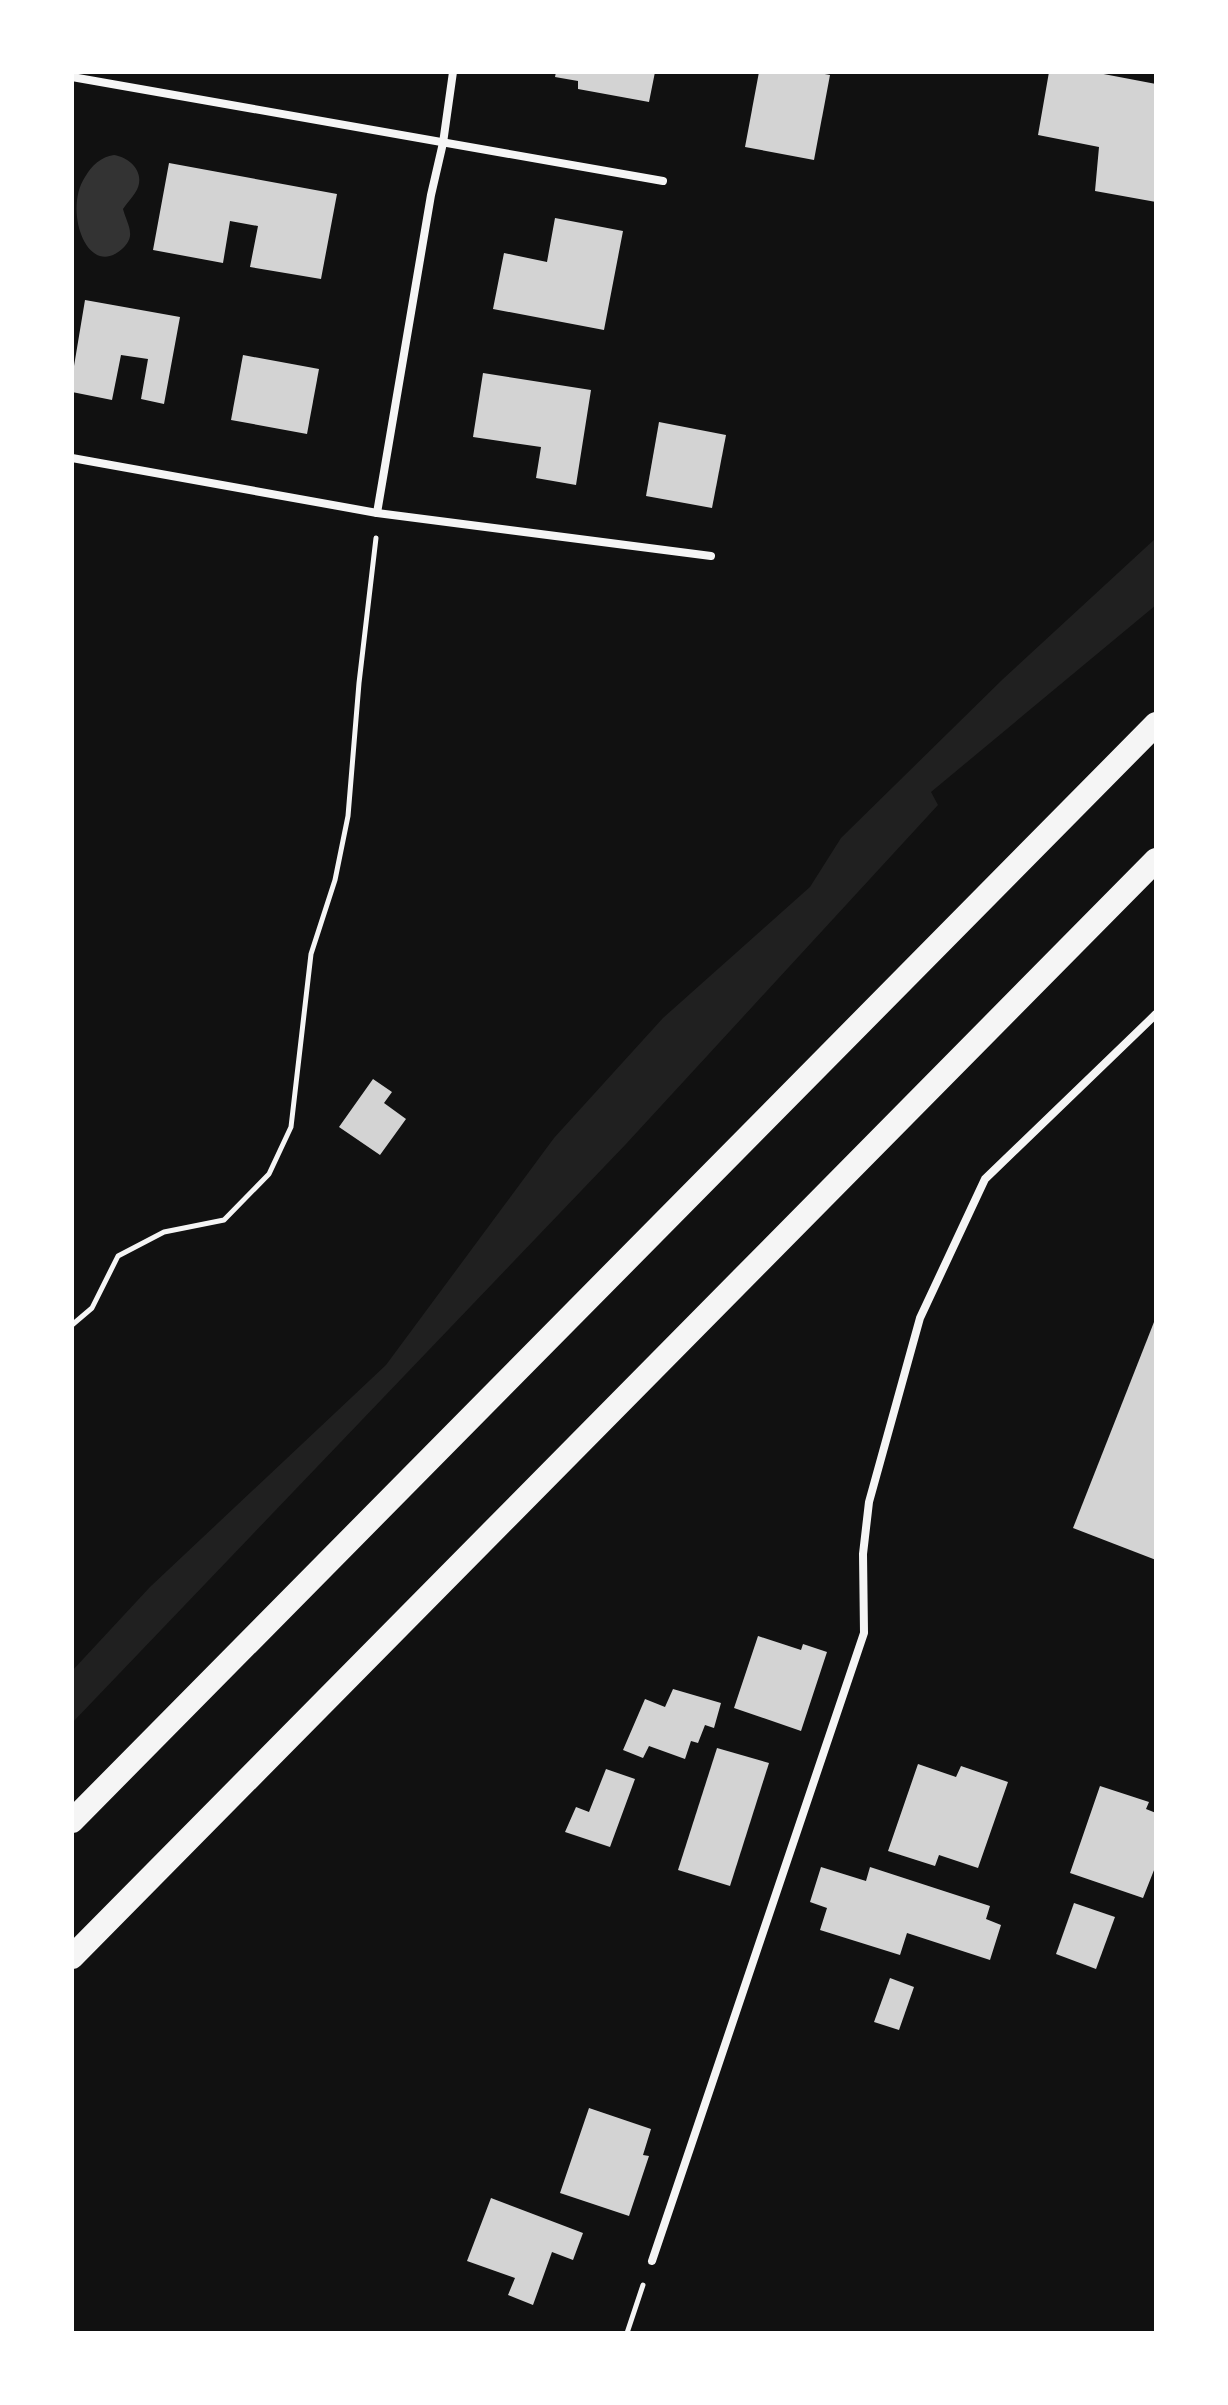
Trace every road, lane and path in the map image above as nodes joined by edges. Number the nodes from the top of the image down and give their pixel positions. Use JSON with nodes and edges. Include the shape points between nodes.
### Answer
{"nodes":[{"id":1,"x":453,"y":72,"type":"edge"},
{"id":2,"x":72,"y":77,"type":"edge"},
{"id":3,"x":443,"y":143,"type":"junction"},
{"id":4,"x":663,"y":181,"type":"dead end"},
{"id":5,"x":72,"y":458,"type":"edge"},
{"id":6,"x":377,"y":513,"type":"junction"},
{"id":7,"x":711,"y":556,"type":"dead end"},
{"id":8,"x":1156,"y":724,"type":"edge"},
{"id":9,"x":1156,"y":860,"type":"edge"},
{"id":10,"x":1156,"y":1014,"type":"edge"},
{"id":11,"x":72,"y":1325,"type":"edge"},
{"id":12,"x":74,"y":1819,"type":"edge"},
{"id":13,"x":72,"y":1957,"type":"edge"},
{"id":14,"x":652,"y":2261,"type":"joint"},
{"id":15,"x":627,"y":2333,"type":"edge"}],
"edges":[{"from":1,"to":3,"type":"street"},
{"from":2,"to":3,"type":"street"},
{"from":3,"to":4,"type":"street"},
{"from":3,"to":6,"type":"street"},
{"from":5,"to":6,"type":"street"},
{"from":6,"to":7,"type":"street"},
{"from":6,"to":11,"type":"path","via":[[348,816],[335,880],[311,954],[291,1127],[269,1174],[224,1220],[164,1232],[118,1256],[92,1308]]},
{"from":8,"to":12,"type":"highway"},
{"from":9,"to":13,"type":"highway"},
{"from":10,"to":14,"type":"street","via":[[985,1179],[920,1318],[869,1502],[863,1554],[864,1633]]},
{"from":14,"to":15,"type":"path"}]}
